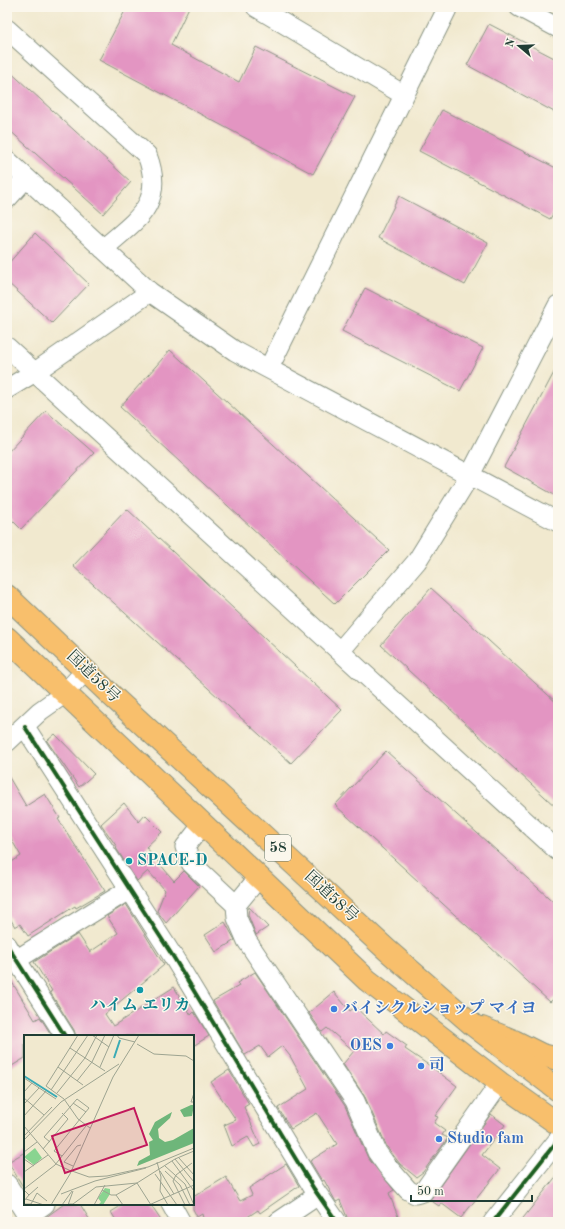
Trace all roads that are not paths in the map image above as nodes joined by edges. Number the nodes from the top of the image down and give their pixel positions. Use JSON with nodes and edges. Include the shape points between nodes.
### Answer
{"nodes":[{"id":1,"x":256,"y":7,"type":"edge"},
{"id":2,"x":448,"y":7,"type":"edge"},
{"id":3,"x":519,"y":7,"type":"edge"},
{"id":4,"x":558,"y":28,"type":"edge"},
{"id":5,"x":7,"y":29,"type":"edge"},
{"id":6,"x":404,"y":95,"type":"junction"},
{"id":7,"x":7,"y":160,"type":"edge"},
{"id":8,"x":26,"y":178,"type":"junction"},
{"id":9,"x":7,"y":199,"type":"edge"},
{"id":10,"x":103,"y":249,"type":"junction"},
{"id":11,"x":150,"y":292,"type":"junction"},
{"id":12,"x":558,"y":305,"type":"edge"},
{"id":13,"x":7,"y":347,"type":"edge"},
{"id":14,"x":269,"y":368,"type":"junction"},
{"id":15,"x":35,"y":372,"type":"junction"},
{"id":16,"x":7,"y":389,"type":"edge"},
{"id":17,"x":470,"y":475,"type":"junction"},
{"id":18,"x":558,"y":522,"type":"edge"},
{"id":19,"x":7,"y":596,"type":"edge"},
{"id":20,"x":7,"y":638,"type":"edge"},
{"id":21,"x":340,"y":650,"type":"junction"},
{"id":22,"x":86,"y":670,"type":"junction"},
{"id":23,"x":64,"y":694,"type":"junction"},
{"id":24,"x":25,"y":727,"type":"junction"},
{"id":25,"x":7,"y":742,"type":"edge"},
{"id":26,"x":203,"y":824,"type":"junction"},
{"id":27,"x":558,"y":851,"type":"edge"},
{"id":28,"x":259,"y":877,"type":"junction"},
{"id":29,"x":130,"y":889,"type":"junction"},
{"id":30,"x":236,"y":905,"type":"junction"},
{"id":31,"x":12,"y":953,"type":"edge"},
{"id":32,"x":473,"y":1024,"type":"junction"},
{"id":33,"x":64,"y":1035,"type":"edge"},
{"id":34,"x":558,"y":1059,"type":"edge"},
{"id":35,"x":500,"y":1082,"type":"junction"},
{"id":36,"x":558,"y":1090,"type":"edge"},
{"id":37,"x":558,"y":1124,"type":"edge"},
{"id":38,"x":558,"y":1140,"type":"edge"},
{"id":39,"x":7,"y":1184,"type":"edge"},
{"id":40,"x":318,"y":1195,"type":"junction"},
{"id":41,"x":45,"y":1205,"type":"edge"},
{"id":42,"x":172,"y":1205,"type":"edge"},
{"id":43,"x":29,"y":1219,"type":"edge"},
{"id":44,"x":182,"y":1222,"type":"edge"},
{"id":45,"x":278,"y":1222,"type":"edge"},
{"id":46,"x":337,"y":1222,"type":"edge"},
{"id":47,"x":493,"y":1222,"type":"edge"}],
"edges":[{"from":1,"to":6,"type":"street"},
{"from":2,"to":6,"type":"street"},
{"from":3,"to":4,"type":"street"},
{"from":5,"to":10,"type":"street","via":[[148,155],[154,182],[153,194],[137,220]]},
{"from":6,"to":14,"type":"street"},
{"from":7,"to":8,"type":"street"},
{"from":8,"to":9,"type":"street"},
{"from":8,"to":10,"type":"street"},
{"from":10,"to":11,"type":"street"},
{"from":11,"to":14,"type":"street","via":[[235,351]]},
{"from":11,"to":15,"type":"street"},
{"from":12,"to":17,"type":"street"},
{"from":13,"to":15,"type":"street"},
{"from":14,"to":17,"type":"street"},
{"from":15,"to":16,"type":"street"},
{"from":15,"to":21,"type":"street"},
{"from":17,"to":18,"type":"street"},
{"from":17,"to":21,"type":"street","via":[[417,561]]},
{"from":19,"to":22,"type":"main road","name":"国道58号","number":"58"},
{"from":20,"to":23,"type":"main road","name":"国道58号","number":"58"},
{"from":21,"to":27,"type":"street"},
{"from":22,"to":23,"type":"street"},
{"from":22,"to":32,"type":"main road","name":"国道58号","number":"58","via":[[387,950]]},
{"from":23,"to":24,"type":"street","via":[[40,711]]},
{"from":23,"to":26,"type":"main road","name":"国道58号","number":"58"},
{"from":24,"to":25,"type":"street"},
{"from":24,"to":29,"type":"street"},
{"from":26,"to":28,"type":"main road","name":"国道58号","number":"58"},
{"from":26,"to":30,"type":"street","via":[[185,848],[191,863]]},
{"from":28,"to":30,"type":"street"},
{"from":28,"to":35,"type":"main road","name":"国道58号","number":"58","via":[[367,980]]},
{"from":29,"to":31,"type":"street"},
{"from":29,"to":40,"type":"street"},
{"from":30,"to":35,"type":"street","via":[[236,918],[247,941],[355,1101],[377,1152],[408,1190],[415,1194],[423,1192]]},
{"from":31,"to":33,"type":"street"},
{"from":32,"to":34,"type":"main road","via":[[542,1056]]},
{"from":32,"to":36,"type":"main road","name":"国道58号","number":"58"},
{"from":35,"to":37,"type":"main road","name":"国道58号","number":"58"},
{"from":38,"to":47,"type":"street"},
{"from":39,"to":43,"type":"street"},
{"from":40,"to":45,"type":"street"},
{"from":40,"to":46,"type":"street"},
{"from":41,"to":43,"type":"street"},
{"from":42,"to":44,"type":"street"}]}
